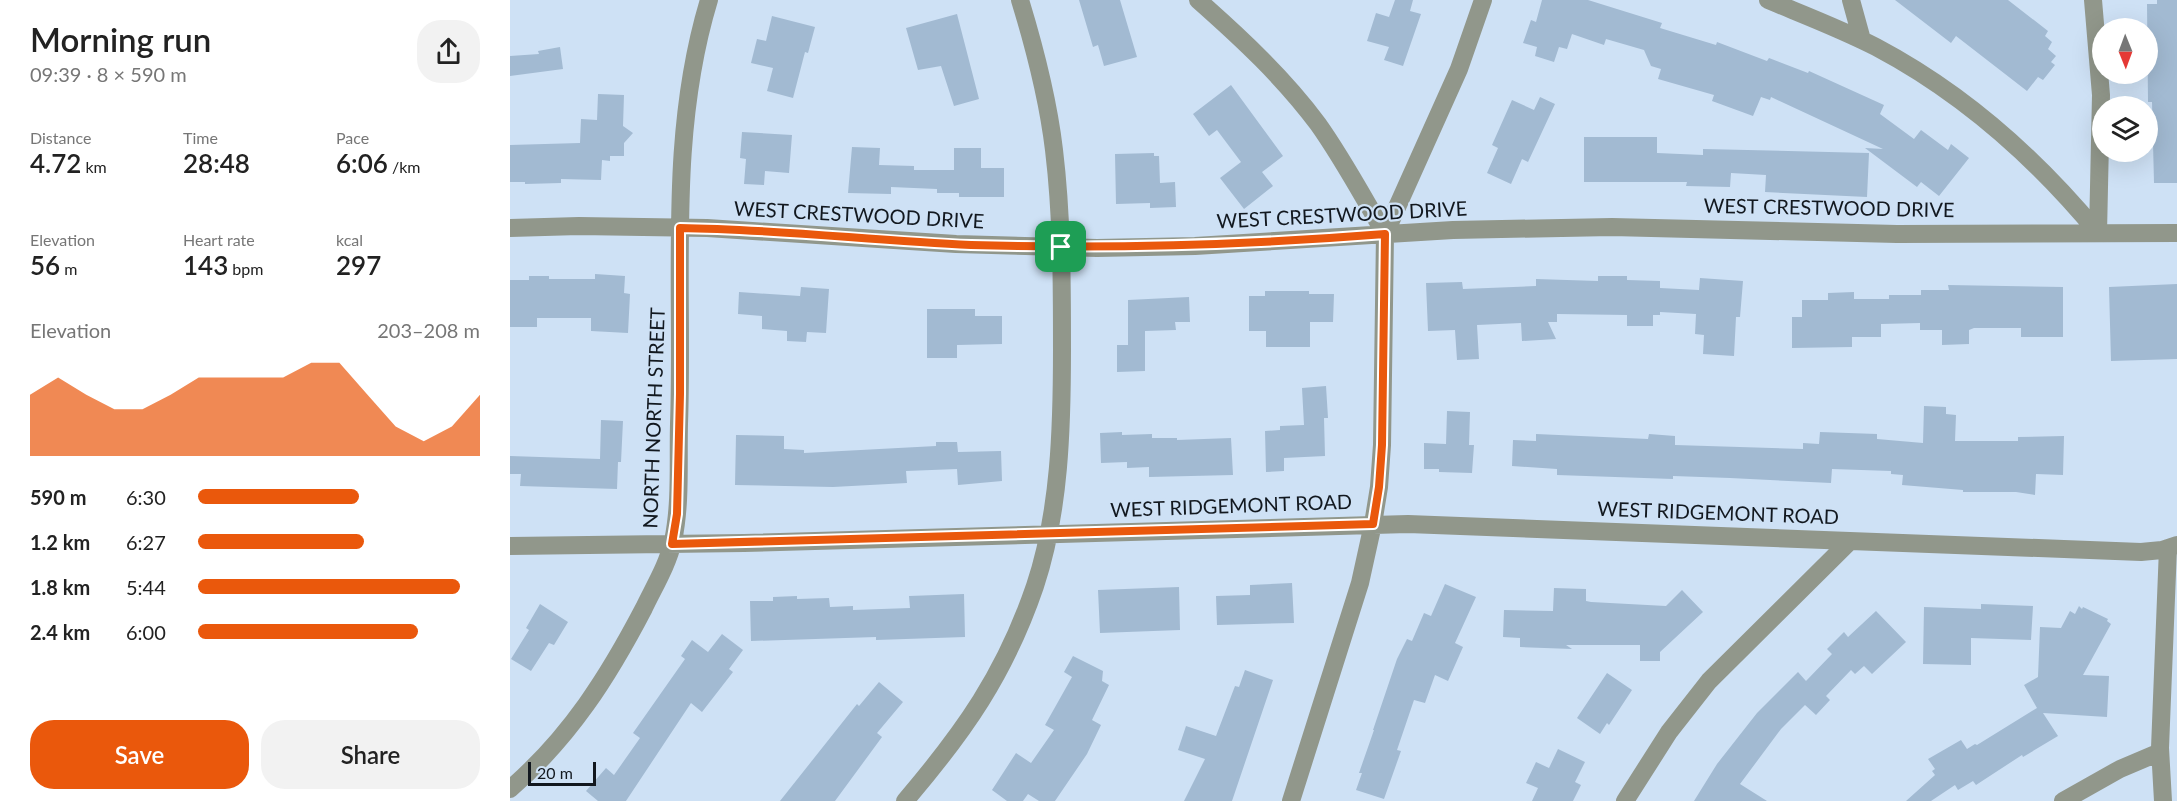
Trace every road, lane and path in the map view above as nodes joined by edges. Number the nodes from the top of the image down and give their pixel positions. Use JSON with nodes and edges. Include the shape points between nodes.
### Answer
{"nodes":[{"id":1,"x":710,"y":0,"type":"edge"},
{"id":2,"x":1020,"y":0,"type":"edge"},
{"id":3,"x":1198,"y":0,"type":"edge"},
{"id":4,"x":1482,"y":0,"type":"edge"},
{"id":5,"x":1768,"y":0,"type":"edge"},
{"id":6,"x":1851,"y":0,"type":"edge"},
{"id":7,"x":2092,"y":0,"type":"edge"},
{"id":8,"x":1862,"y":40,"type":"junction"},
{"id":9,"x":510,"y":228,"type":"edge"},
{"id":10,"x":680,"y":228,"type":"junction"},
{"id":11,"x":2098,"y":233,"type":"junction"},
{"id":12,"x":2177,"y":233,"type":"edge"},
{"id":13,"x":1385,"y":234,"type":"junction"},
{"id":14,"x":1061,"y":247,"type":"junction"},
{"id":15,"x":1373,"y":524,"type":"junction"},
{"id":16,"x":1048,"y":534,"type":"junction"},
{"id":17,"x":1850,"y":541,"type":"junction"},
{"id":18,"x":672,"y":544,"type":"junction"},
{"id":19,"x":510,"y":546,"type":"edge"},
{"id":20,"x":2172,"y":546,"type":"edge"},
{"id":21,"x":2160,"y":752,"type":"junction"},
{"id":22,"x":510,"y":789,"type":"edge"},
{"id":23,"x":904,"y":801,"type":"edge"},
{"id":24,"x":1291,"y":801,"type":"edge"},
{"id":25,"x":1625,"y":801,"type":"edge"},
{"id":26,"x":2063,"y":801,"type":"edge"},
{"id":27,"x":2163,"y":801,"type":"edge"}],
"edges":[{"from":1,"to":10,"type":"street","name":"NORTH NORTH STREET","via":[[686,117]]},
{"from":2,"to":14,"type":"street","via":[[1052,131]]},
{"from":3,"to":13,"type":"street","via":[[1297,97],[1326,135]]},
{"from":4,"to":13,"type":"street","via":[[1459,69]]},
{"from":5,"to":8,"type":"street"},
{"from":6,"to":8,"type":"street"},
{"from":7,"to":11,"type":"street","via":[[2101,95]]},
{"from":8,"to":11,"type":"street","via":[[1924,76],[1997,130],[2066,194]]},
{"from":9,"to":10,"type":"street","name":"WEST CRESTWOOD DRIVE"},
{"from":10,"to":14,"type":"street","name":"WEST CRESTWOOD DRIVE"},
{"from":10,"to":18,"type":"street","name":"NORTH NORTH STREET","via":[[677,514]]},
{"from":11,"to":12,"type":"street","name":"WEST CRESTWOOD DRIVE"},
{"from":11,"to":13,"type":"street","name":"WEST CRESTWOOD DRIVE","via":[[1848,233],[1612,227]]},
{"from":13,"to":14,"type":"street","name":"WEST CRESTWOOD DRIVE","via":[[1195,246]]},
{"from":13,"to":15,"type":"street","via":[[1382,445]]},
{"from":14,"to":16,"type":"street","via":[[1061,412]]},
{"from":15,"to":16,"type":"street","name":"WEST RIDGEMONT ROAD"},
{"from":15,"to":17,"type":"street","name":"WEST RIDGEMONT ROAD"},
{"from":15,"to":24,"type":"street","via":[[1360,583]]},
{"from":16,"to":18,"type":"street","name":"WEST RIDGEMONT ROAD"},
{"from":16,"to":23,"type":"street","via":[[1034,589],[992,685],[957,738]]},
{"from":17,"to":20,"type":"street","name":"WEST RIDGEMONT ROAD","via":[[2141,552]]},
{"from":17,"to":25,"type":"street","via":[[1718,671],[1679,718]]},
{"from":18,"to":19,"type":"street","name":"WEST RIDGEMONT ROAD"},
{"from":18,"to":22,"type":"street","name":"NORTH NORTH STREET","via":[[624,647],[598,690],[553,748]]},
{"from":20,"to":21,"type":"street"},
{"from":21,"to":26,"type":"street"},
{"from":21,"to":27,"type":"street"}]}
